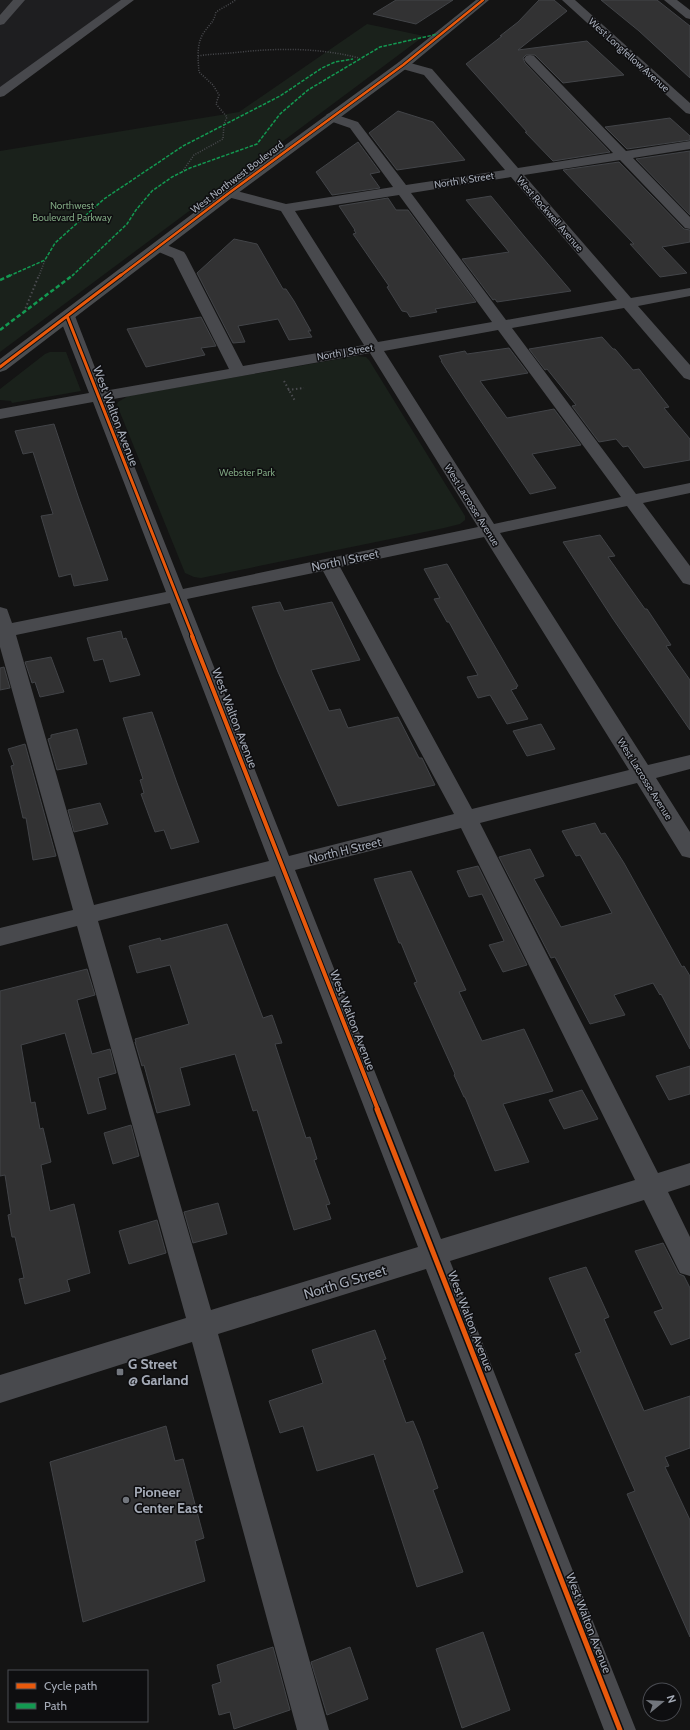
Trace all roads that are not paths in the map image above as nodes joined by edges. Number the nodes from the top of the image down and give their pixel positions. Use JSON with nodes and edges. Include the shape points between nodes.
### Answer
{"nodes":[{"id":1,"x":18,"y":0,"type":"edge"},
{"id":2,"x":128,"y":0,"type":"edge"},
{"id":3,"x":483,"y":0,"type":"edge"},
{"id":4,"x":568,"y":0,"type":"edge"},
{"id":5,"x":670,"y":0,"type":"edge"},
{"id":6,"x":0,"y":4,"type":"edge"},
{"id":7,"x":690,"y":16,"type":"edge"},
{"id":8,"x":0,"y":22,"type":"edge"},
{"id":9,"x":530,"y":59,"type":"dead end"},
{"id":10,"x":403,"y":64,"type":"junction"},
{"id":11,"x":0,"y":93,"type":"edge"},
{"id":12,"x":690,"y":110,"type":"edge"},
{"id":13,"x":331,"y":116,"type":"junction"},
{"id":14,"x":690,"y":144,"type":"edge"},
{"id":15,"x":622,"y":155,"type":"junction"},
{"id":16,"x":514,"y":172,"type":"junction"},
{"id":17,"x":403,"y":190,"type":"junction"},
{"id":18,"x":229,"y":193,"type":"junction"},
{"id":19,"x":286,"y":208,"type":"junction"},
{"id":20,"x":690,"y":225,"type":"edge"},
{"id":21,"x":159,"y":247,"type":"junction"},
{"id":22,"x":690,"y":292,"type":"edge"},
{"id":23,"x":626,"y":303,"type":"junction"},
{"id":24,"x":68,"y":316,"type":"junction"},
{"id":25,"x":502,"y":325,"type":"junction"},
{"id":26,"x":373,"y":347,"type":"junction"},
{"id":27,"x":0,"y":367,"type":"edge"},
{"id":28,"x":238,"y":371,"type":"junction"},
{"id":29,"x":690,"y":375,"type":"edge"},
{"id":30,"x":98,"y":397,"type":"junction"},
{"id":31,"x":0,"y":414,"type":"edge"},
{"id":32,"x":690,"y":488,"type":"edge"},
{"id":33,"x":631,"y":500,"type":"junction"},
{"id":34,"x":488,"y":530,"type":"junction"},
{"id":35,"x":329,"y":564,"type":"junction"},
{"id":36,"x":690,"y":579,"type":"edge"},
{"id":37,"x":176,"y":596,"type":"junction"},
{"id":38,"x":1,"y":625,"type":"edge"},
{"id":39,"x":690,"y":762,"type":"edge"},
{"id":40,"x":642,"y":774,"type":"junction"},
{"id":41,"x":467,"y":819,"type":"junction"},
{"id":42,"x":690,"y":850,"type":"edge"},
{"id":43,"x":282,"y":866,"type":"junction"},
{"id":44,"x":86,"y":914,"type":"junction"},
{"id":45,"x":0,"y":937,"type":"edge"},
{"id":46,"x":690,"y":1174,"type":"edge"},
{"id":47,"x":650,"y":1186,"type":"junction"},
{"id":48,"x":434,"y":1255,"type":"junction"},
{"id":49,"x":690,"y":1264,"type":"edge"},
{"id":50,"x":202,"y":1326,"type":"junction"},
{"id":51,"x":0,"y":1389,"type":"edge"},
{"id":52,"x":312,"y":1730,"type":"edge"},
{"id":53,"x":620,"y":1730,"type":"edge"}],
"edges":[{"from":1,"to":6,"type":"street"},
{"from":1,"to":8,"type":"street"},
{"from":2,"to":11,"type":"street"},
{"from":3,"to":10,"type":"main road","name":"West Northwest Boulevard"},
{"from":4,"to":12,"type":"street","name":"West Longfellow Avenue"},
{"from":5,"to":7,"type":"street"},
{"from":9,"to":15,"type":"street"},
{"from":10,"to":13,"type":"main road","name":"West Northwest Boulevard"},
{"from":10,"to":16,"type":"street","name":"West Rockwell Avenue","via":[[428,72]]},
{"from":13,"to":17,"type":"street","via":[[354,125]]},
{"from":13,"to":18,"type":"main road","name":"West Northwest Boulevard"},
{"from":14,"to":15,"type":"street","name":"North K Street"},
{"from":15,"to":16,"type":"street","name":"North K Street"},
{"from":15,"to":20,"type":"street"},
{"from":16,"to":17,"type":"street","name":"North K Street"},
{"from":16,"to":23,"type":"street","name":"West Rockwell Avenue"},
{"from":17,"to":19,"type":"street","name":"North K Street"},
{"from":17,"to":25,"type":"street"},
{"from":18,"to":19,"type":"street"},
{"from":18,"to":21,"type":"main road","name":"West Northwest Boulevard"},
{"from":19,"to":26,"type":"street","name":"West Lacrosse Avenue"},
{"from":21,"to":24,"type":"main road","name":"West Northwest Boulevard"},
{"from":21,"to":28,"type":"street","via":[[179,255]]},
{"from":22,"to":23,"type":"street","name":"North J Street"},
{"from":23,"to":25,"type":"street","name":"North J Street"},
{"from":23,"to":29,"type":"street","name":"West Rockwell Avenue"},
{"from":24,"to":27,"type":"main road","name":"West Northwest Boulevard"},
{"from":24,"to":30,"type":"street","name":"West Walton Avenue"},
{"from":25,"to":26,"type":"street","name":"North J Street"},
{"from":25,"to":33,"type":"street"},
{"from":26,"to":28,"type":"street","name":"North J Street"},
{"from":26,"to":34,"type":"street","name":"West Lacrosse Avenue"},
{"from":28,"to":30,"type":"street","name":"North J Street"},
{"from":30,"to":31,"type":"street","name":"North J Street"},
{"from":30,"to":37,"type":"street","name":"West Walton Avenue"},
{"from":32,"to":33,"type":"street","name":"North I Street"},
{"from":33,"to":34,"type":"street","name":"North I Street"},
{"from":33,"to":36,"type":"street"},
{"from":34,"to":35,"type":"street","name":"North I Street"},
{"from":34,"to":40,"type":"street","name":"West Lacrosse Avenue"},
{"from":35,"to":37,"type":"street","name":"North I Street"},
{"from":35,"to":41,"type":"street"},
{"from":37,"to":38,"type":"street","name":"North I Street"},
{"from":37,"to":43,"type":"street","name":"West Walton Avenue"},
{"from":38,"to":44,"type":"street"},
{"from":39,"to":40,"type":"street","name":"North H Street"},
{"from":40,"to":41,"type":"street","name":"North H Street"},
{"from":40,"to":42,"type":"street","name":"West Lacrosse Avenue"},
{"from":41,"to":43,"type":"street","name":"North H Street"},
{"from":41,"to":47,"type":"street"},
{"from":43,"to":44,"type":"street","name":"North H Street"},
{"from":43,"to":48,"type":"street","name":"West Walton Avenue"},
{"from":44,"to":45,"type":"street","name":"North H Street"},
{"from":44,"to":50,"type":"street"},
{"from":46,"to":47,"type":"street","name":"North G Street"},
{"from":47,"to":48,"type":"street","name":"North G Street"},
{"from":47,"to":49,"type":"street"},
{"from":48,"to":50,"type":"street","name":"North G Street"},
{"from":48,"to":53,"type":"street","name":"West Walton Avenue"},
{"from":50,"to":51,"type":"street","name":"North G Street"},
{"from":50,"to":52,"type":"street"}]}
